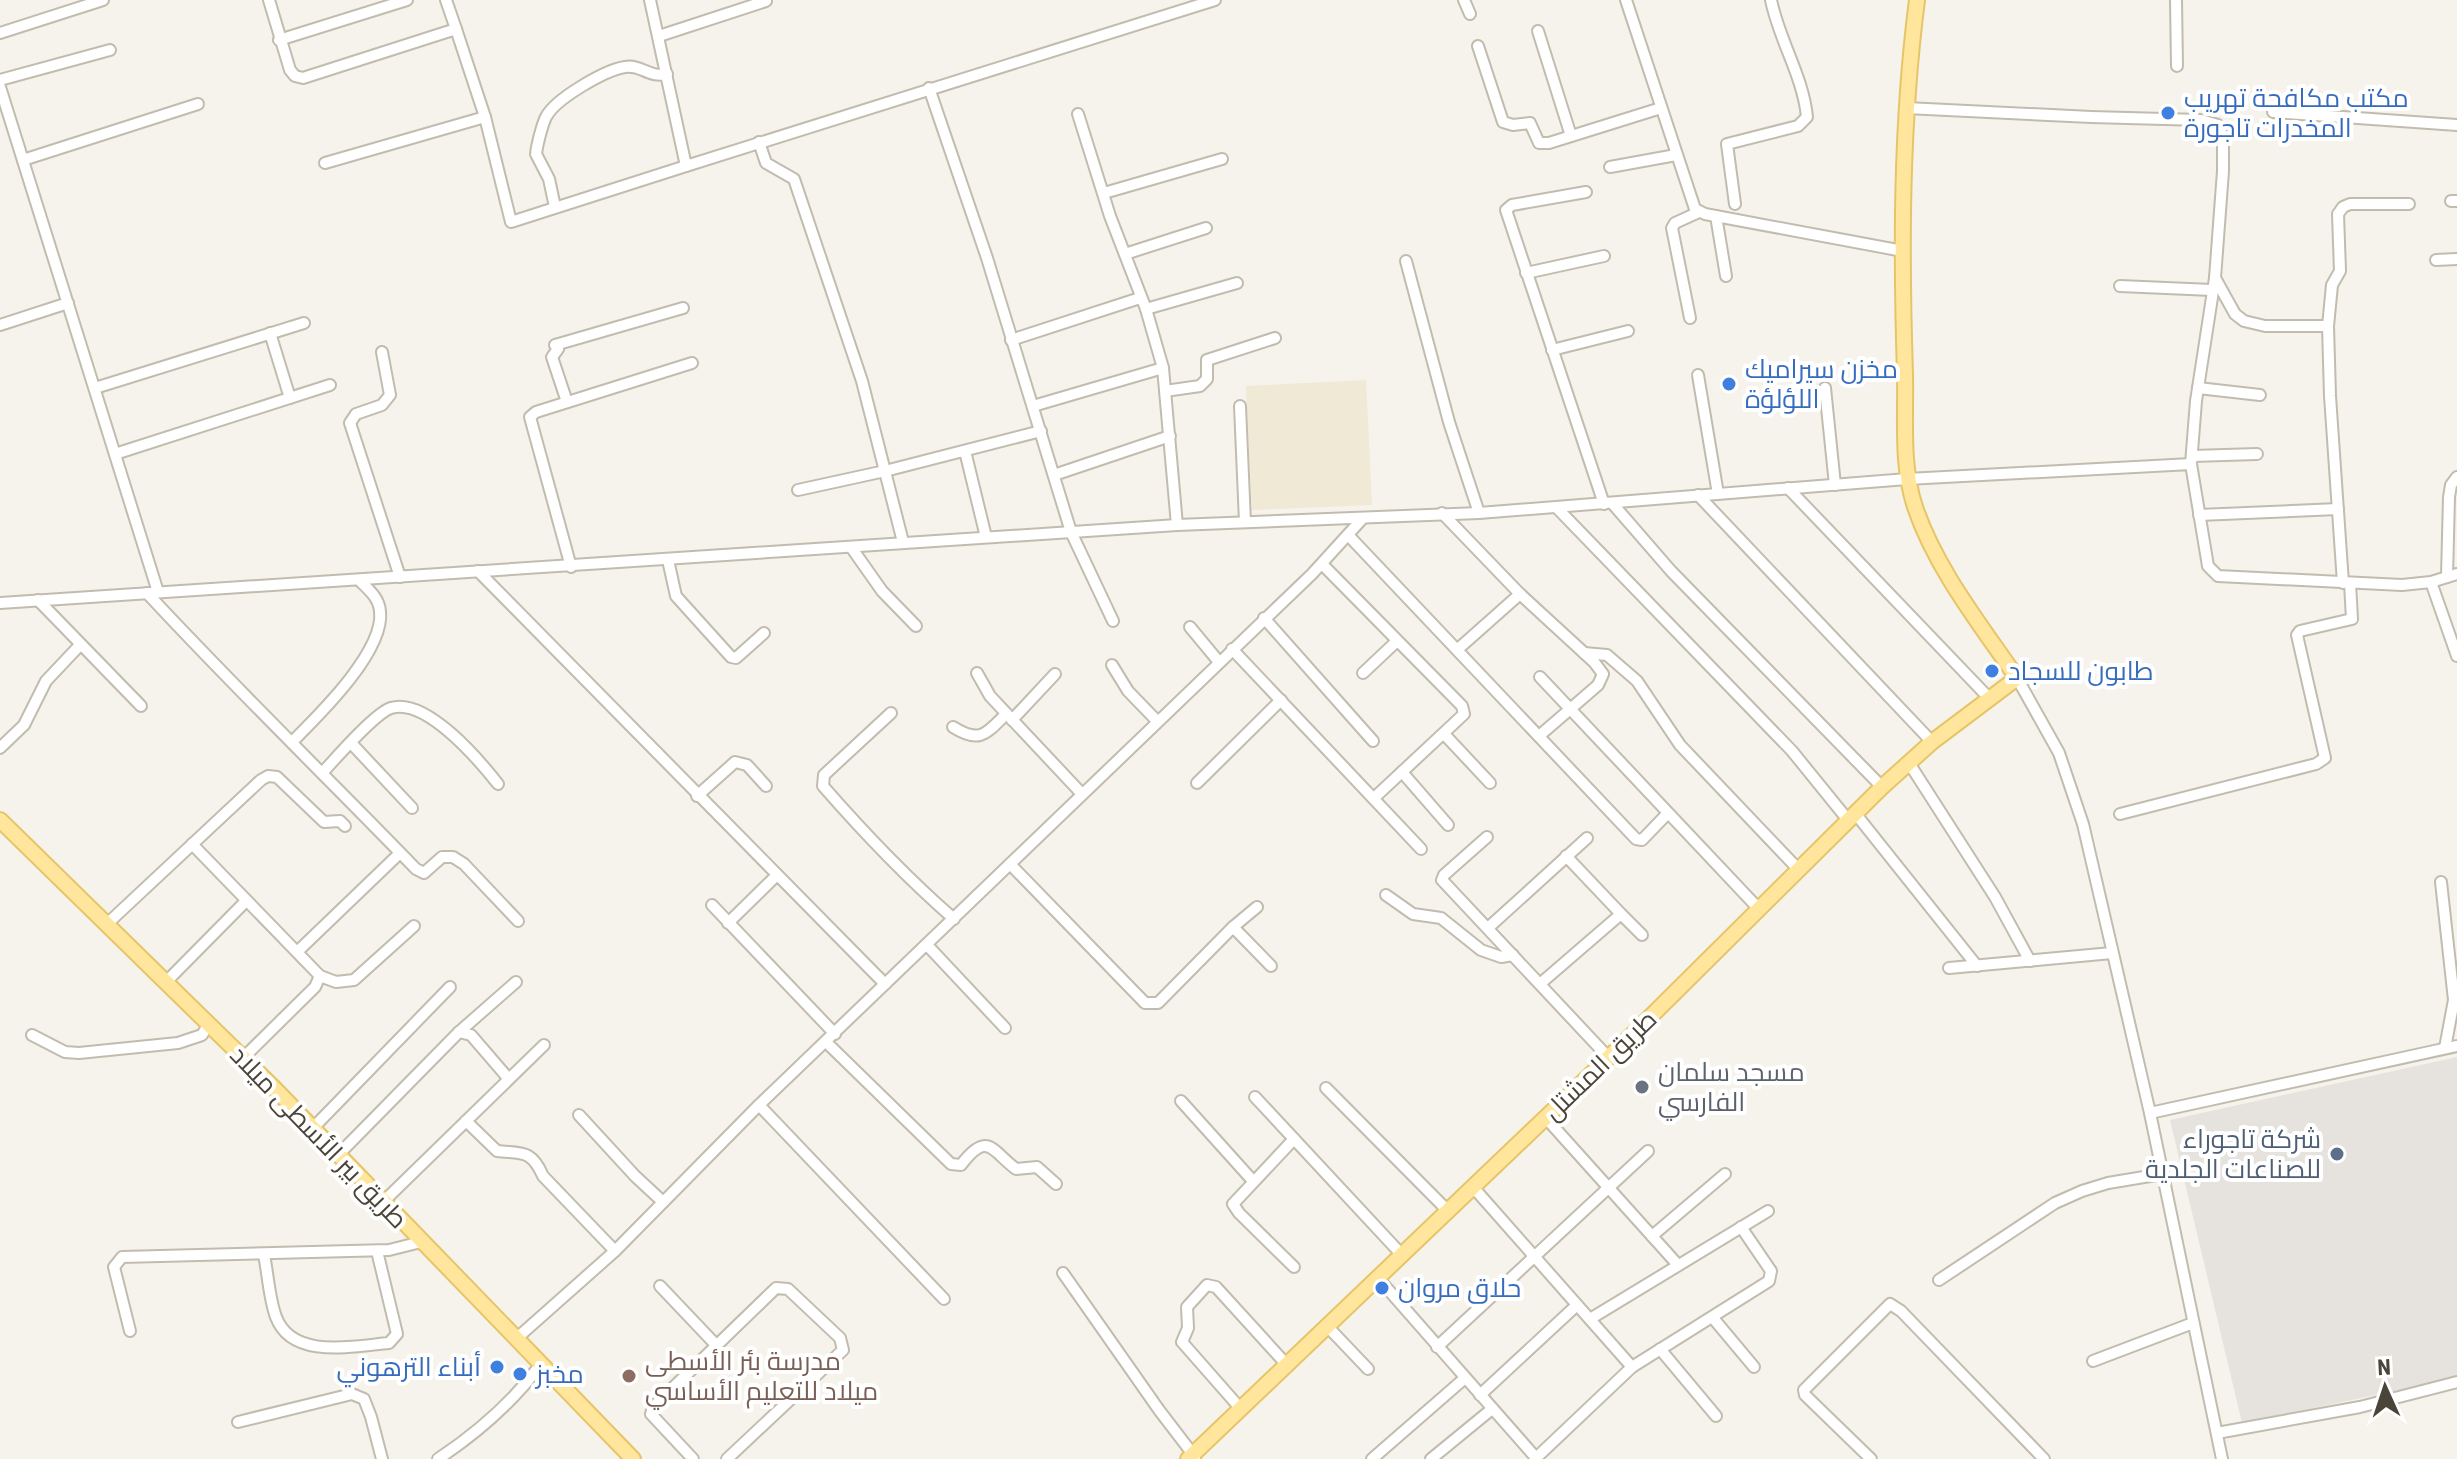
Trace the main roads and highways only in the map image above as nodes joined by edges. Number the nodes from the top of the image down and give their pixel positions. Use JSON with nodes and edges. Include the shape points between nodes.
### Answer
{"nodes":[{"id":1,"x":1917,"y":0,"type":"edge"},
{"id":2,"x":1,"y":821,"type":"edge"},
{"id":3,"x":1193,"y":1457,"type":"edge"},
{"id":4,"x":633,"y":1459,"type":"edge"}],
"edges":[{"from":1,"to":3,"type":"main road","name":"طريق المشتل","via":[[1906,108],[1903,251],[1907,479],[1937,554],[2017,678],[1882,787]]},
{"from":2,"to":4,"type":"main road","name":"طريق بير الأسطى ميلاد","via":[[339,1154]]}]}
